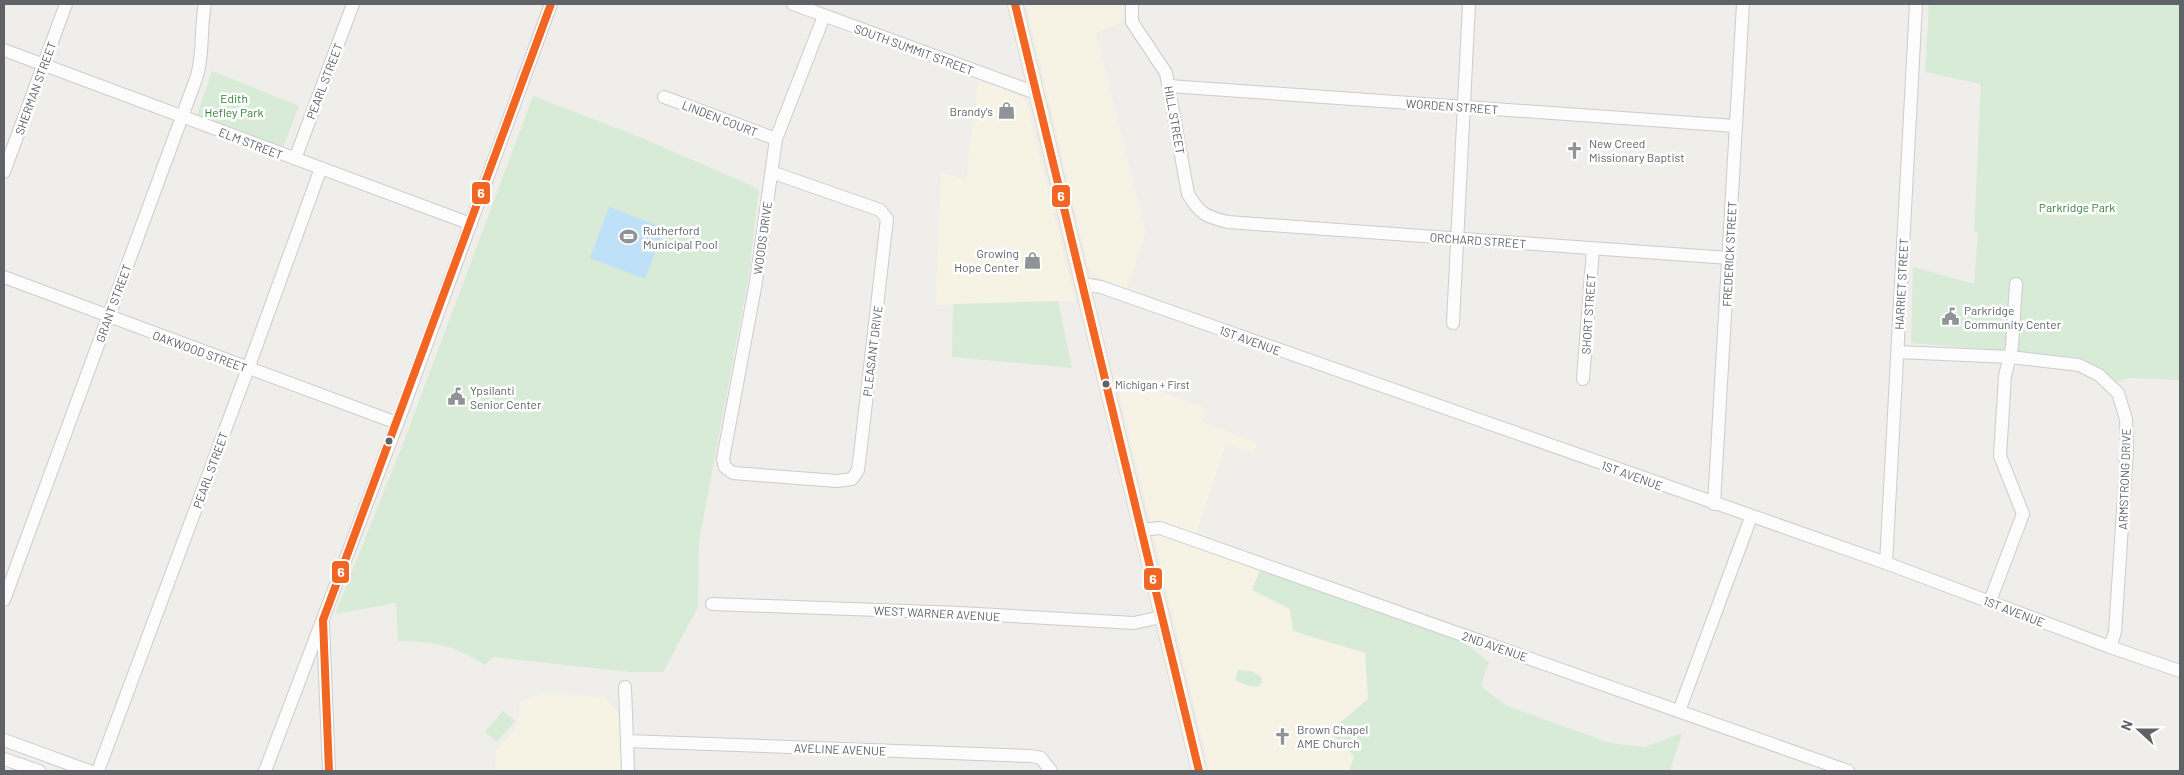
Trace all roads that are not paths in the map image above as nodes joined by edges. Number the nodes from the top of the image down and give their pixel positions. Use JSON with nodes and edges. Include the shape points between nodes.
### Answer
{"nodes":[{"id":1,"x":66,"y":4,"type":"edge"},
{"id":2,"x":205,"y":4,"type":"edge"},
{"id":3,"x":354,"y":4,"type":"edge"},
{"id":4,"x":551,"y":4,"type":"edge"},
{"id":5,"x":793,"y":4,"type":"edge"},
{"id":6,"x":1015,"y":4,"type":"edge"},
{"id":7,"x":1132,"y":4,"type":"edge"},
{"id":8,"x":1469,"y":4,"type":"edge"},
{"id":9,"x":1743,"y":4,"type":"edge"},
{"id":10,"x":1916,"y":4,"type":"edge"},
{"id":11,"x":824,"y":16,"type":"junction"},
{"id":12,"x":4,"y":50,"type":"edge"},
{"id":13,"x":43,"y":64,"type":"junction"},
{"id":14,"x":1168,"y":86,"type":"junction"},
{"id":15,"x":1036,"y":93,"type":"junction"},
{"id":16,"x":664,"y":97,"type":"dead end"},
{"id":17,"x":1464,"y":107,"type":"junction"},
{"id":18,"x":182,"y":117,"type":"junction"},
{"id":19,"x":1735,"y":126,"type":"junction"},
{"id":20,"x":776,"y":139,"type":"junction"},
{"id":21,"x":295,"y":159,"type":"junction"},
{"id":22,"x":321,"y":168,"type":"junction"},
{"id":23,"x":4,"y":172,"type":"edge"},
{"id":24,"x":771,"y":172,"type":"junction"},
{"id":25,"x":1228,"y":222,"type":"joint"},
{"id":26,"x":470,"y":224,"type":"junction"},
{"id":27,"x":1458,"y":239,"type":"junction"},
{"id":28,"x":1593,"y":249,"type":"junction"},
{"id":29,"x":1728,"y":258,"type":"junction"},
{"id":30,"x":4,"y":277,"type":"edge"},
{"id":31,"x":1082,"y":284,"type":"junction"},
{"id":32,"x":2016,"y":284,"type":"dead end"},
{"id":33,"x":108,"y":317,"type":"junction"},
{"id":34,"x":1453,"y":322,"type":"dead end"},
{"id":35,"x":1898,"y":352,"type":"junction"},
{"id":36,"x":2010,"y":357,"type":"junction"},
{"id":37,"x":248,"y":368,"type":"junction"},
{"id":38,"x":1583,"y":380,"type":"dead end"},
{"id":39,"x":397,"y":423,"type":"junction"},
{"id":40,"x":725,"y":467,"type":"joint"},
{"id":41,"x":1714,"y":504,"type":"junction"},
{"id":42,"x":1751,"y":517,"type":"junction"},
{"id":43,"x":1141,"y":530,"type":"junction"},
{"id":44,"x":1886,"y":563,"type":"junction"},
{"id":45,"x":4,"y":600,"type":"edge"},
{"id":46,"x":1990,"y":601,"type":"junction"},
{"id":47,"x":712,"y":604,"type":"dead end"},
{"id":48,"x":1161,"y":617,"type":"junction"},
{"id":49,"x":323,"y":620,"type":"junction"},
{"id":50,"x":2110,"y":647,"type":"junction"},
{"id":51,"x":2180,"y":671,"type":"edge"},
{"id":52,"x":625,"y":687,"type":"dead end"},
{"id":53,"x":1679,"y":711,"type":"junction"},
{"id":54,"x":4,"y":740,"type":"edge"},
{"id":55,"x":627,"y":741,"type":"junction"},
{"id":56,"x":4,"y":759,"type":"edge"},
{"id":57,"x":1050,"y":769,"type":"edge"},
{"id":58,"x":39,"y":771,"type":"edge"},
{"id":59,"x":89,"y":771,"type":"edge"},
{"id":60,"x":98,"y":771,"type":"edge"},
{"id":61,"x":265,"y":771,"type":"edge"},
{"id":62,"x":329,"y":771,"type":"edge"},
{"id":63,"x":628,"y":771,"type":"edge"},
{"id":64,"x":1199,"y":771,"type":"edge"},
{"id":65,"x":1848,"y":771,"type":"edge"}],
"edges":[{"from":1,"to":13,"type":"street","name":"SHERMAN STREET"},
{"from":2,"to":18,"type":"street","name":"GRANT STREET","via":[[202,60]]},
{"from":3,"to":21,"type":"street","name":"PEARL STREET"},
{"from":4,"to":26,"type":"street"},
{"from":5,"to":11,"type":"street","name":"SOUTH SUMMIT STREET"},
{"from":6,"to":15,"type":"main road"},
{"from":7,"to":14,"type":"street","name":"HILL STREET","via":[[1132,22],[1166,73]]},
{"from":8,"to":17,"type":"street"},
{"from":9,"to":19,"type":"street","name":"FREDERICK STREET"},
{"from":10,"to":35,"type":"street","name":"HARRIET STREET"},
{"from":11,"to":15,"type":"street","name":"SOUTH SUMMIT STREET"},
{"from":11,"to":20,"type":"street","name":"WOODS DRIVE"},
{"from":12,"to":13,"type":"street","name":"ELM STREET"},
{"from":13,"to":18,"type":"street","name":"ELM STREET"},
{"from":13,"to":23,"type":"street","name":"SHERMAN STREET"},
{"from":14,"to":17,"type":"street","name":"WORDEN STREET"},
{"from":14,"to":25,"type":"street","name":"HILL STREET","via":[[1188,194],[1196,209],[1208,217]]},
{"from":15,"to":31,"type":"main road"},
{"from":16,"to":20,"type":"street","name":"LINDEN COURT"},
{"from":17,"to":19,"type":"street","name":"WORDEN STREET"},
{"from":17,"to":27,"type":"street"},
{"from":18,"to":21,"type":"street","name":"ELM STREET"},
{"from":18,"to":33,"type":"street","name":"GRANT STREET"},
{"from":19,"to":29,"type":"street","name":"FREDERICK STREET"},
{"from":20,"to":24,"type":"street","name":"WOODS DRIVE"},
{"from":21,"to":22,"type":"street","name":"ELM STREET"},
{"from":22,"to":26,"type":"street","name":"ELM STREET"},
{"from":22,"to":37,"type":"street","name":"PEARL STREET"},
{"from":24,"to":40,"type":"street","name":"WOODS DRIVE","via":[[756,282],[723,458]]},
{"from":24,"to":40,"type":"street","name":"PLEASANT DRIVE","via":[[880,210],[887,219],[858,470],[852,479],[837,480],[733,473]]},
{"from":25,"to":27,"type":"street","name":"ORCHARD STREET"},
{"from":26,"to":39,"type":"street"},
{"from":27,"to":28,"type":"street","name":"ORCHARD STREET"},
{"from":27,"to":34,"type":"street"},
{"from":28,"to":29,"type":"street","name":"ORCHARD STREET"},
{"from":28,"to":38,"type":"street","name":"SHORT STREET"},
{"from":29,"to":41,"type":"street","name":"FREDERICK STREET"},
{"from":30,"to":33,"type":"street","name":"OAKWOOD STREET"},
{"from":31,"to":41,"type":"street","name":"1ST AVENUE","via":[[1101,287]]},
{"from":31,"to":43,"type":"main road"},
{"from":32,"to":36,"type":"street"},
{"from":33,"to":37,"type":"street","name":"OAKWOOD STREET"},
{"from":33,"to":45,"type":"street","name":"GRANT STREET"},
{"from":35,"to":36,"type":"street","name":"ARMSTRONG DRIVE"},
{"from":35,"to":44,"type":"street","name":"HARRIET STREET"},
{"from":36,"to":46,"type":"street","via":[[2005,376],[2000,456],[2023,514]]},
{"from":36,"to":50,"type":"street","name":"ARMSTRONG DRIVE","via":[[2079,365],[2100,375],[2118,393],[2126,419],[2127,450],[2115,632]]},
{"from":37,"to":39,"type":"street","name":"OAKWOOD STREET"},
{"from":37,"to":60,"type":"street","name":"PEARL STREET"},
{"from":39,"to":49,"type":"street"},
{"from":41,"to":42,"type":"street","name":"1ST AVENUE"},
{"from":42,"to":44,"type":"street","name":"1ST AVENUE"},
{"from":42,"to":53,"type":"street"},
{"from":43,"to":48,"type":"main road"},
{"from":43,"to":53,"type":"street","name":"2ND AVENUE","via":[[1160,528]]},
{"from":44,"to":46,"type":"street","name":"1ST AVENUE"},
{"from":46,"to":50,"type":"street","name":"1ST AVENUE"},
{"from":47,"to":48,"type":"street","name":"WEST WARNER AVENUE","via":[[1134,623]]},
{"from":48,"to":64,"type":"main road"},
{"from":49,"to":61,"type":"street"},
{"from":49,"to":62,"type":"street"},
{"from":50,"to":51,"type":"street","name":"1ST AVENUE"},
{"from":52,"to":55,"type":"street"},
{"from":53,"to":65,"type":"street","name":"2ND AVENUE"},
{"from":54,"to":59,"type":"street"},
{"from":55,"to":57,"type":"street","name":"AVELINE AVENUE","via":[[1030,756],[1041,758]]},
{"from":55,"to":63,"type":"street"},
{"from":56,"to":58,"type":"street"}]}
